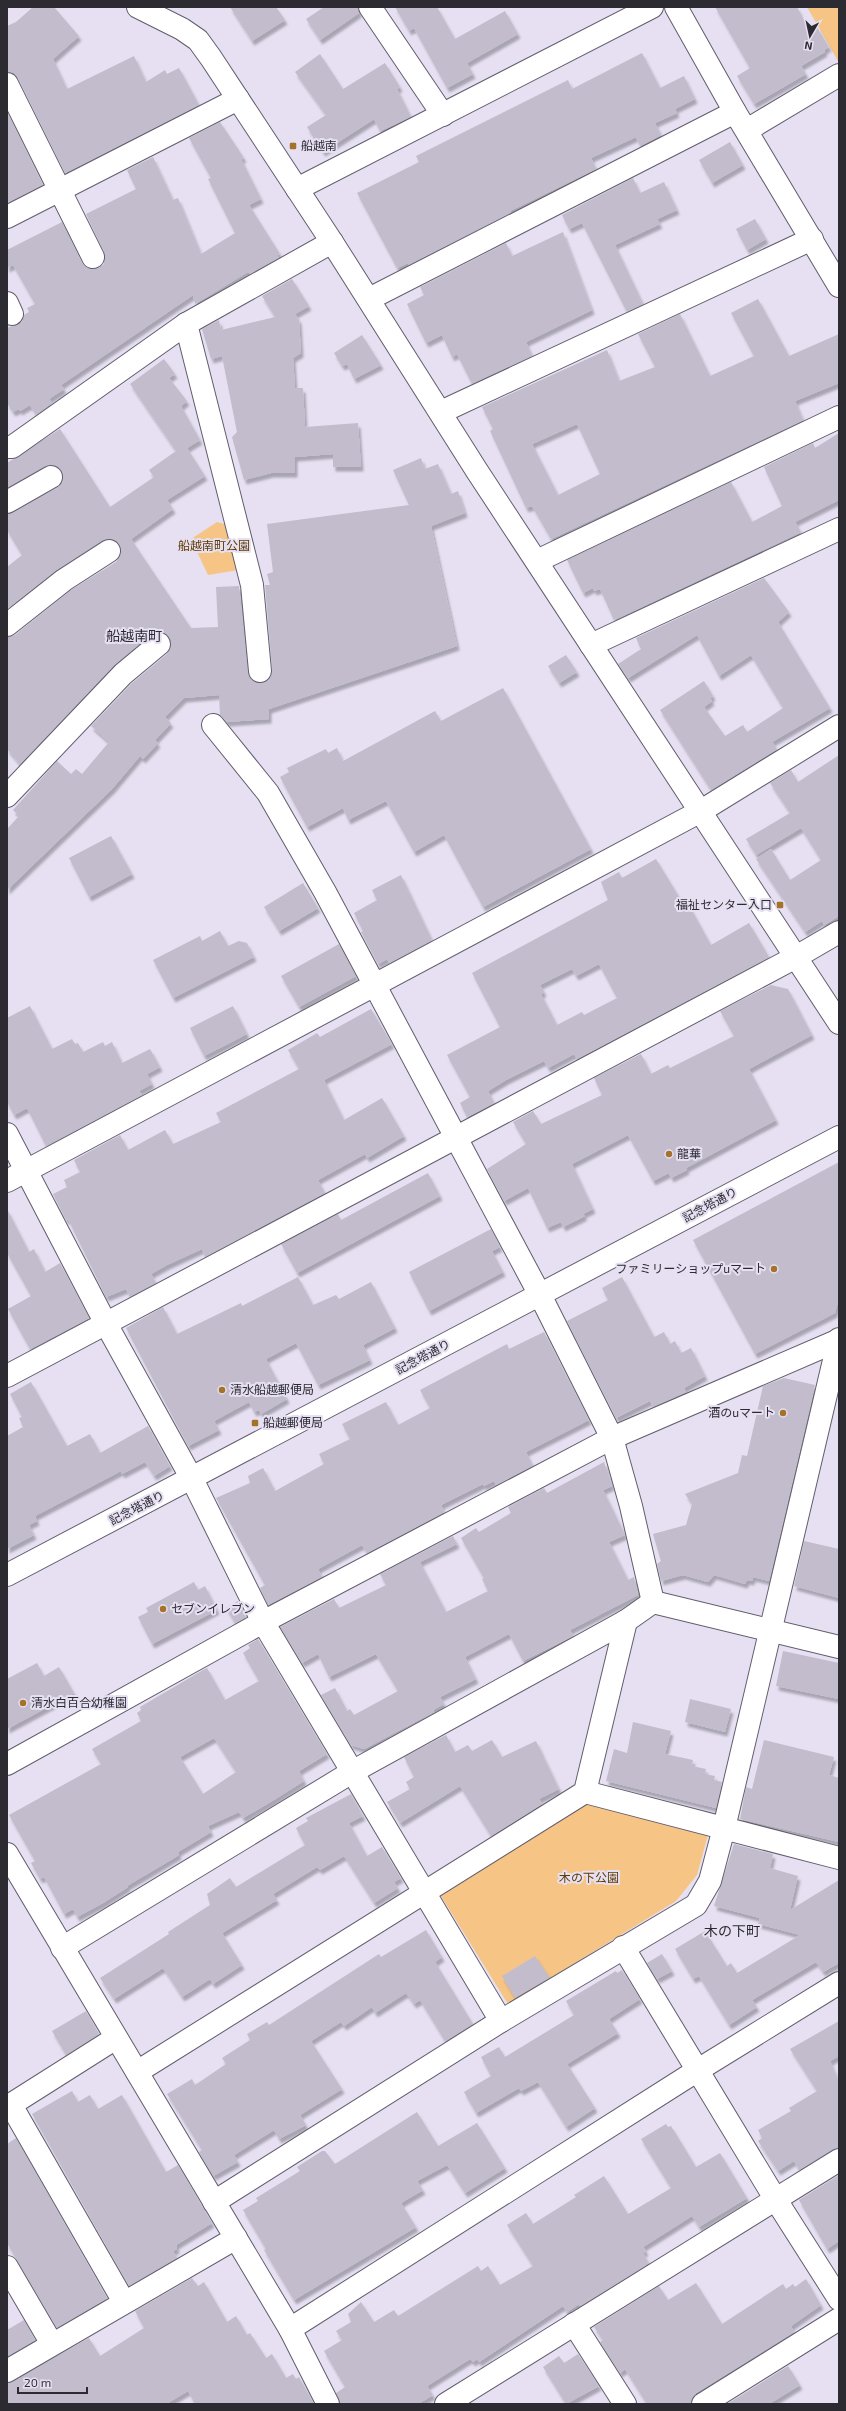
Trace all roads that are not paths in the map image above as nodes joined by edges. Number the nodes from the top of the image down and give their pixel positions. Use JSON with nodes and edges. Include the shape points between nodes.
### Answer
{"nodes":[{"id":1,"x":138,"y":7,"type":"edge"},
{"id":2,"x":370,"y":7,"type":"edge"},
{"id":3,"x":652,"y":7,"type":"edge"},
{"id":4,"x":676,"y":7,"type":"edge"},
{"id":5,"x":839,"y":75,"type":"edge"},
{"id":6,"x":7,"y":84,"type":"edge"},
{"id":7,"x":238,"y":99,"type":"junction"},
{"id":8,"x":443,"y":115,"type":"junction"},
{"id":9,"x":741,"y":121,"type":"junction"},
{"id":10,"x":297,"y":189,"type":"junction"},
{"id":11,"x":59,"y":190,"type":"junction"},
{"id":12,"x":7,"y":217,"type":"edge"},
{"id":13,"x":812,"y":239,"type":"junction"},
{"id":14,"x":332,"y":242,"type":"junction"},
{"id":15,"x":831,"y":255,"type":"edge"},
{"id":16,"x":93,"y":257,"type":"dead end"},
{"id":17,"x":839,"y":286,"type":"edge"},
{"id":18,"x":368,"y":299,"type":"junction"},
{"id":19,"x":186,"y":324,"type":"junction"},
{"id":20,"x":441,"y":412,"type":"junction"},
{"id":21,"x":839,"y":418,"type":"edge"},
{"id":22,"x":7,"y":447,"type":"edge"},
{"id":23,"x":51,"y":477,"type":"dead end"},
{"id":24,"x":7,"y":502,"type":"edge"},
{"id":25,"x":839,"y":529,"type":"edge"},
{"id":26,"x":109,"y":552,"type":"dead end"},
{"id":27,"x":537,"y":562,"type":"junction"},
{"id":28,"x":7,"y":625,"type":"edge"},
{"id":29,"x":159,"y":644,"type":"dead end"},
{"id":30,"x":591,"y":644,"type":"junction"},
{"id":31,"x":260,"y":671,"type":"dead end"},
{"id":32,"x":213,"y":725,"type":"dead end"},
{"id":33,"x":839,"y":726,"type":"edge"},
{"id":34,"x":7,"y":796,"type":"edge"},
{"id":35,"x":701,"y":811,"type":"junction"},
{"id":36,"x":839,"y":932,"type":"edge"},
{"id":37,"x":796,"y":957,"type":"junction"},
{"id":38,"x":376,"y":986,"type":"junction"},
{"id":39,"x":839,"y":1023,"type":"edge"},
{"id":40,"x":7,"y":1134,"type":"edge"},
{"id":41,"x":455,"y":1137,"type":"junction"},
{"id":42,"x":839,"y":1137,"type":"edge"},
{"id":43,"x":26,"y":1171,"type":"junction"},
{"id":44,"x":7,"y":1181,"type":"edge"},
{"id":45,"x":540,"y":1295,"type":"junction"},
{"id":46,"x":105,"y":1322,"type":"junction"},
{"id":47,"x":839,"y":1340,"type":"edge"},
{"id":48,"x":7,"y":1376,"type":"edge"},
{"id":49,"x":612,"y":1438,"type":"junction"},
{"id":50,"x":192,"y":1479,"type":"junction"},
{"id":51,"x":7,"y":1575,"type":"edge"},
{"id":52,"x":653,"y":1602,"type":"junction"},
{"id":53,"x":626,"y":1621,"type":"junction"},
{"id":54,"x":263,"y":1622,"type":"junction"},
{"id":55,"x":770,"y":1628,"type":"junction"},
{"id":56,"x":839,"y":1646,"type":"edge"},
{"id":57,"x":7,"y":1764,"type":"edge"},
{"id":58,"x":352,"y":1772,"type":"junction"},
{"id":59,"x":586,"y":1792,"type":"junction"},
{"id":60,"x":724,"y":1828,"type":"junction"},
{"id":61,"x":7,"y":1854,"type":"edge"},
{"id":62,"x":839,"y":1858,"type":"edge"},
{"id":63,"x":425,"y":1894,"type":"junction"},
{"id":64,"x":624,"y":1947,"type":"junction"},
{"id":65,"x":62,"y":1948,"type":"junction"},
{"id":66,"x":839,"y":1983,"type":"edge"},
{"id":67,"x":501,"y":2021,"type":"junction"},
{"id":68,"x":116,"y":2038,"type":"junction"},
{"id":69,"x":698,"y":2070,"type":"junction"},
{"id":70,"x":137,"y":2072,"type":"junction"},
{"id":71,"x":9,"y":2106,"type":"edge"},
{"id":72,"x":839,"y":2160,"type":"edge"},
{"id":73,"x":776,"y":2200,"type":"junction"},
{"id":74,"x":214,"y":2202,"type":"junction"},
{"id":75,"x":236,"y":2238,"type":"junction"},
{"id":76,"x":7,"y":2267,"type":"edge"},
{"id":77,"x":839,"y":2299,"type":"edge"},
{"id":78,"x":124,"y":2302,"type":"junction"},
{"id":79,"x":839,"y":2319,"type":"edge"},
{"id":80,"x":574,"y":2324,"type":"junction"},
{"id":81,"x":290,"y":2329,"type":"junction"},
{"id":82,"x":52,"y":2344,"type":"junction"},
{"id":83,"x":7,"y":2372,"type":"edge"},
{"id":84,"x":328,"y":2404,"type":"edge"},
{"id":85,"x":446,"y":2404,"type":"edge"},
{"id":86,"x":625,"y":2404,"type":"edge"},
{"id":87,"x":703,"y":2404,"type":"edge"}],
"edges":[{"from":1,"to":7,"type":"street","via":[[198,40]]},
{"from":2,"to":8,"type":"street"},
{"from":3,"to":8,"type":"street"},
{"from":4,"to":9,"type":"street"},
{"from":5,"to":9,"type":"street"},
{"from":6,"to":11,"type":"street"},
{"from":7,"to":10,"type":"street"},
{"from":7,"to":11,"type":"street"},
{"from":8,"to":10,"type":"street"},
{"from":9,"to":13,"type":"street"},
{"from":9,"to":18,"type":"street"},
{"from":10,"to":14,"type":"street"},
{"from":11,"to":12,"type":"street"},
{"from":11,"to":16,"type":"street"},
{"from":13,"to":15,"type":"street"},
{"from":13,"to":20,"type":"street"},
{"from":14,"to":18,"type":"street"},
{"from":14,"to":19,"type":"street"},
{"from":15,"to":17,"type":"street"},
{"from":18,"to":20,"type":"street"},
{"from":19,"to":22,"type":"street","via":[[12,447]]},
{"from":19,"to":31,"type":"street","via":[[252,585]]},
{"from":20,"to":27,"type":"street"},
{"from":21,"to":27,"type":"street"},
{"from":23,"to":24,"type":"street"},
{"from":25,"to":30,"type":"street"},
{"from":26,"to":28,"type":"street","via":[[64,580]]},
{"from":27,"to":30,"type":"street"},
{"from":29,"to":34,"type":"street","via":[[123,674]]},
{"from":30,"to":35,"type":"street"},
{"from":32,"to":38,"type":"street","via":[[268,792]]},
{"from":33,"to":35,"type":"street"},
{"from":35,"to":37,"type":"street"},
{"from":35,"to":38,"type":"street"},
{"from":36,"to":37,"type":"street"},
{"from":37,"to":39,"type":"street"},
{"from":37,"to":41,"type":"street"},
{"from":38,"to":41,"type":"street"},
{"from":38,"to":43,"type":"street"},
{"from":40,"to":43,"type":"street"},
{"from":41,"to":45,"type":"street"},
{"from":41,"to":46,"type":"street"},
{"from":42,"to":45,"type":"street","name":"記念塔通り"},
{"from":43,"to":44,"type":"street"},
{"from":43,"to":46,"type":"street"},
{"from":45,"to":49,"type":"street"},
{"from":45,"to":50,"type":"street","name":"記念塔通り"},
{"from":46,"to":48,"type":"street"},
{"from":46,"to":50,"type":"street"},
{"from":47,"to":49,"type":"street"},
{"from":47,"to":55,"type":"street"},
{"from":49,"to":52,"type":"street"},
{"from":49,"to":54,"type":"street"},
{"from":50,"to":51,"type":"street","name":"記念塔通り"},
{"from":50,"to":54,"type":"street"},
{"from":52,"to":53,"type":"street"},
{"from":52,"to":55,"type":"street"},
{"from":53,"to":58,"type":"street"},
{"from":53,"to":59,"type":"street"},
{"from":54,"to":57,"type":"street"},
{"from":54,"to":58,"type":"street"},
{"from":55,"to":56,"type":"street"},
{"from":55,"to":60,"type":"street"},
{"from":58,"to":63,"type":"street"},
{"from":58,"to":65,"type":"street"},
{"from":59,"to":60,"type":"street"},
{"from":59,"to":63,"type":"street"},
{"from":60,"to":62,"type":"street"},
{"from":60,"to":64,"type":"street","via":[[710,1881],[696,1905]]},
{"from":61,"to":65,"type":"street"},
{"from":63,"to":67,"type":"street"},
{"from":63,"to":70,"type":"street"},
{"from":64,"to":67,"type":"street"},
{"from":64,"to":69,"type":"street"},
{"from":65,"to":68,"type":"street"},
{"from":66,"to":69,"type":"street"},
{"from":67,"to":74,"type":"street"},
{"from":68,"to":70,"type":"street"},
{"from":68,"to":71,"type":"street"},
{"from":69,"to":73,"type":"street"},
{"from":69,"to":81,"type":"street"},
{"from":70,"to":74,"type":"street"},
{"from":71,"to":78,"type":"street"},
{"from":72,"to":73,"type":"street"},
{"from":73,"to":77,"type":"street"},
{"from":73,"to":80,"type":"street"},
{"from":74,"to":75,"type":"street"},
{"from":75,"to":78,"type":"street"},
{"from":75,"to":81,"type":"street"},
{"from":76,"to":82,"type":"street"},
{"from":78,"to":82,"type":"street"},
{"from":79,"to":87,"type":"street"},
{"from":80,"to":85,"type":"street"},
{"from":80,"to":86,"type":"street"},
{"from":81,"to":84,"type":"street"},
{"from":82,"to":83,"type":"street"}]}
